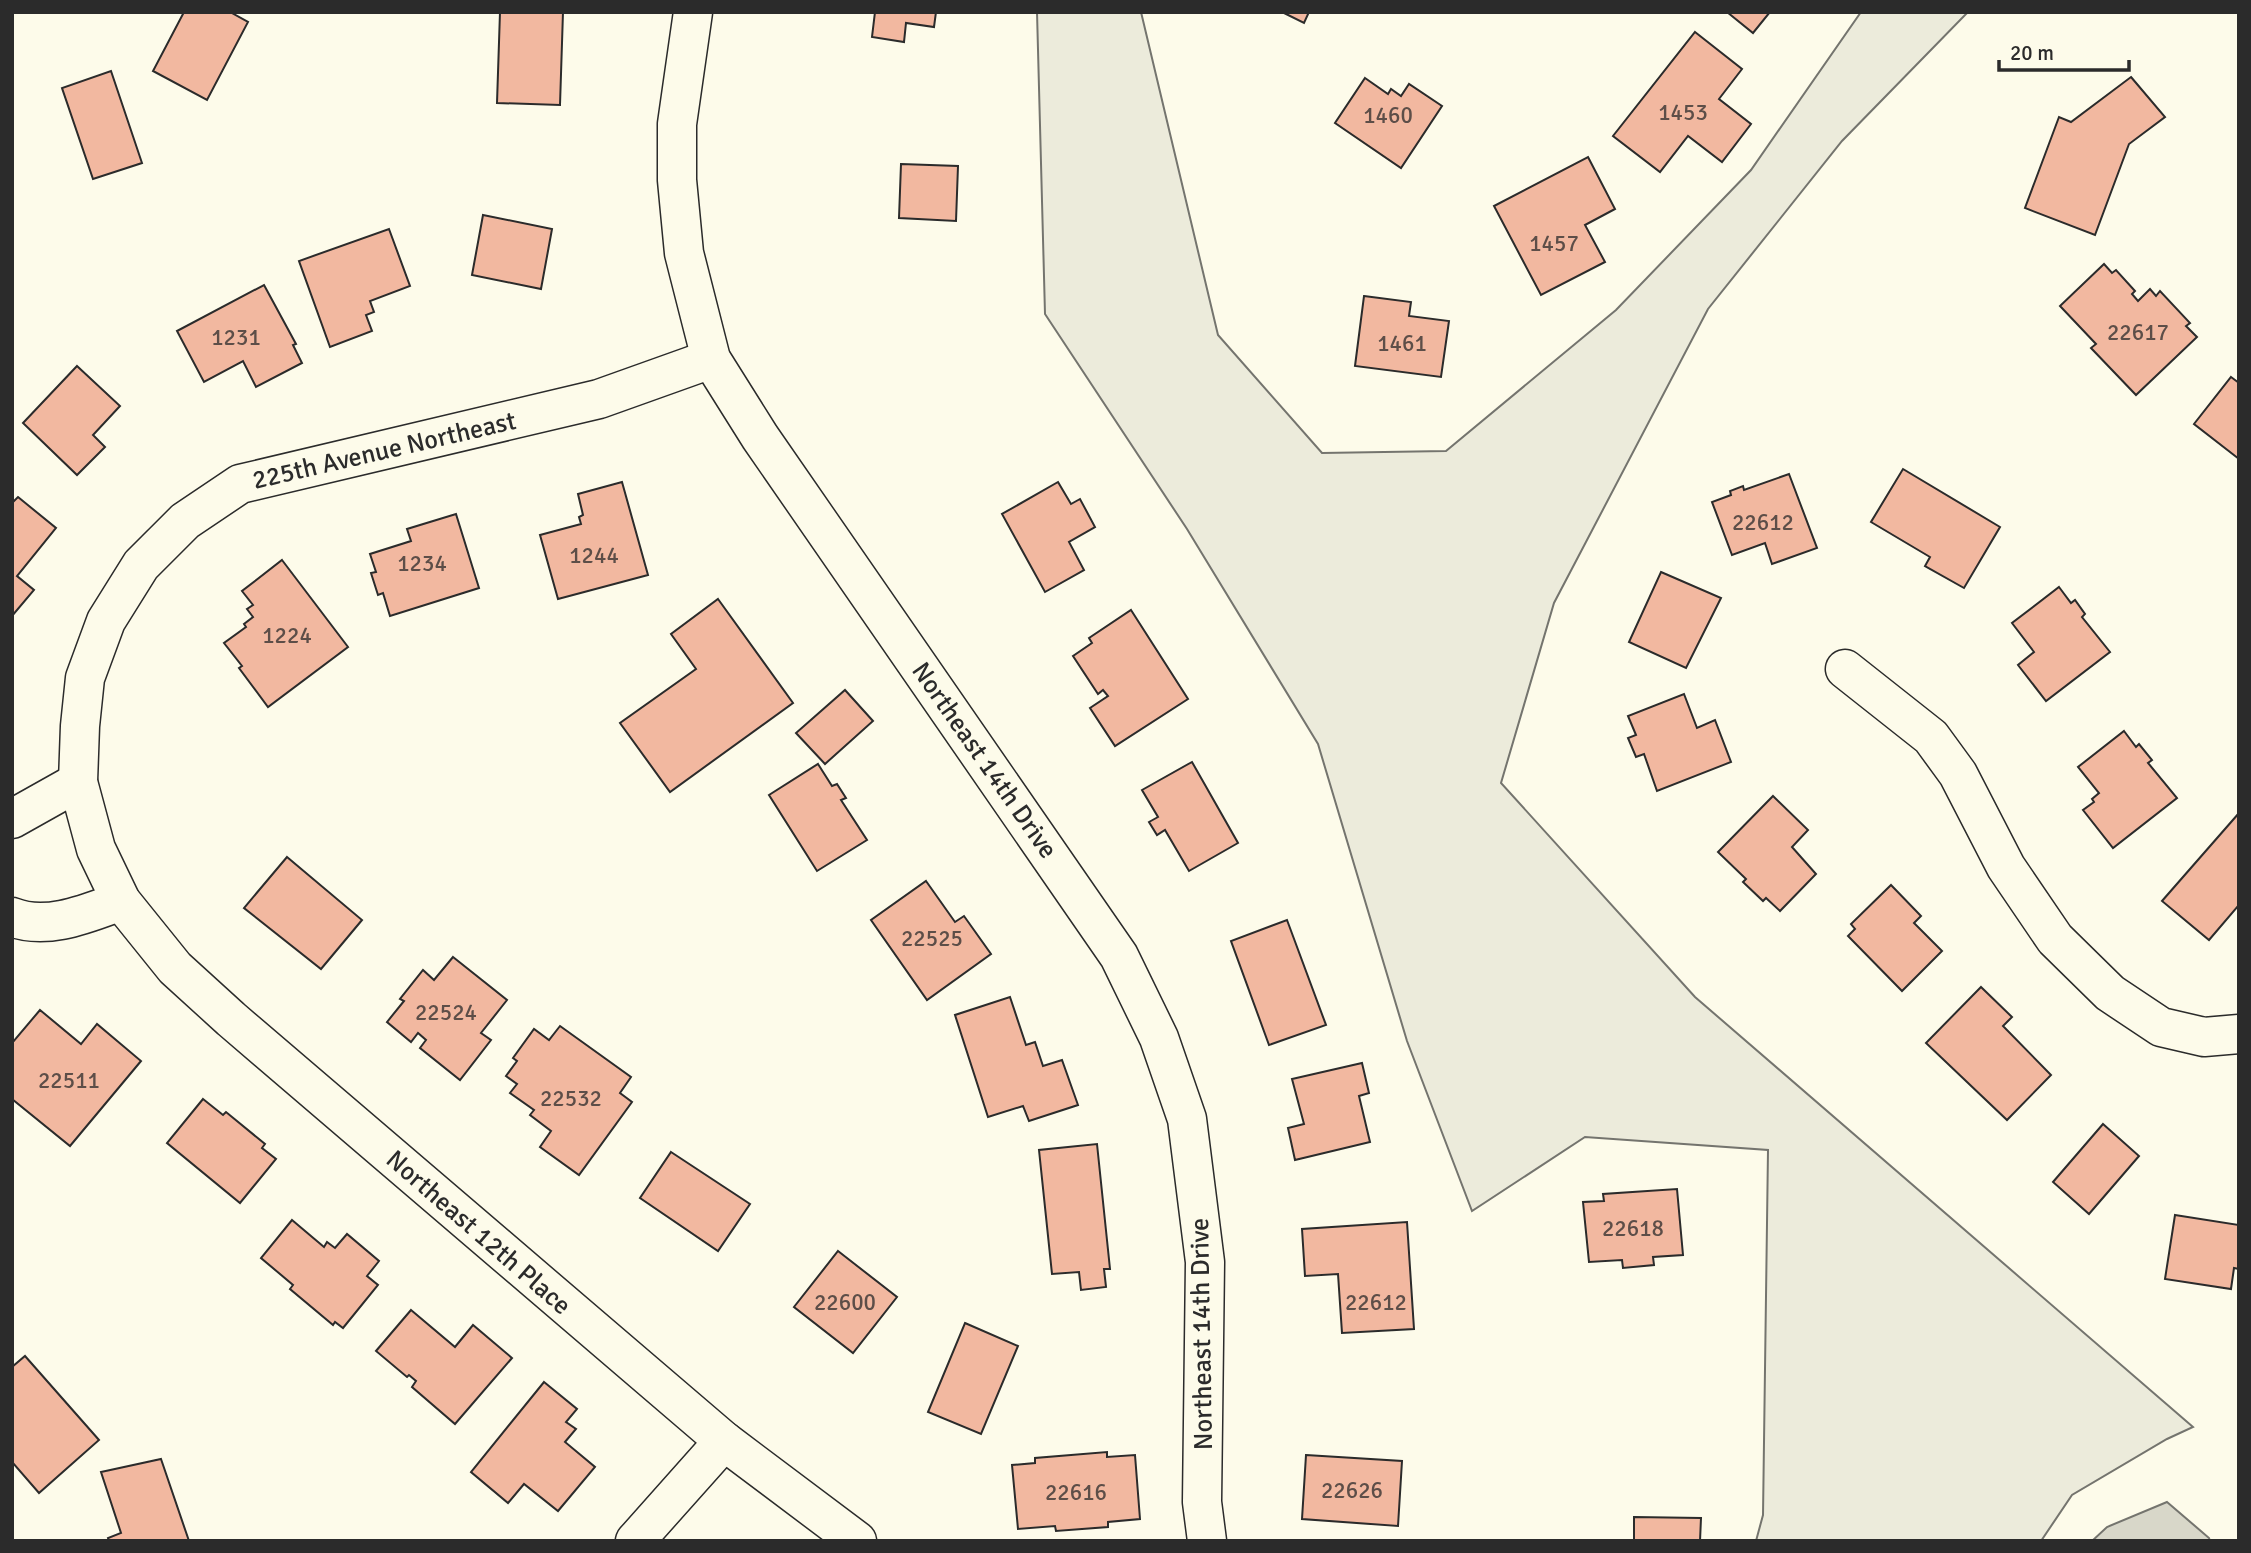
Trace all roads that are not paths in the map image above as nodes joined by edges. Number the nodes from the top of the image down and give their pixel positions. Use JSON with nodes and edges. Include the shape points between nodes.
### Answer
{"nodes":[{"id":1,"x":693,"y":12,"type":"edge"},
{"id":2,"x":711,"y":359,"type":"junction"},
{"id":3,"x":1845,"y":669,"type":"dead end"},
{"id":4,"x":78,"y":782,"type":"junction"},
{"id":5,"x":12,"y":819,"type":"edge"},
{"id":6,"x":121,"y":901,"type":"junction"},
{"id":7,"x":12,"y":917,"type":"edge"},
{"id":8,"x":2221,"y":1036,"type":"edge"},
{"id":9,"x":724,"y":1441,"type":"junction"},
{"id":10,"x":635,"y":1541,"type":"edge"},
{"id":11,"x":857,"y":1541,"type":"edge"},
{"id":12,"x":1207,"y":1541,"type":"edge"}],
"edges":[{"from":1,"to":2,"type":"street","name":"Northeast 14th Drive","via":[[677,124],[677,180],[684,253]]},
{"from":2,"to":4,"type":"street","name":"225th Avenue Northeast","via":[[599,399],[240,484],[185,521],[141,565],[106,621],[85,678]]},
{"from":2,"to":12,"type":"street","name":"Northeast 14th Drive","via":[[760,437],[1119,956],[1159,1038],[1187,1119],[1205,1262],[1202,1502]]},
{"from":3,"to":8,"type":"street","via":[[1931,737],[1958,774],[2006,867],[2055,939],[2110,993],[2161,1027]]},
{"from":4,"to":5,"type":"street"},
{"from":4,"to":6,"type":"street","name":"225th Avenue Northeast","via":[[96,849]]},
{"from":6,"to":7,"type":"street","via":[[40,923]]},
{"from":6,"to":9,"type":"street","name":"Northeast 12th Place","via":[[175,968],[231,1019]]},
{"from":9,"to":10,"type":"street"},
{"from":9,"to":11,"type":"street","name":"Northeast 12th Place"}]}
